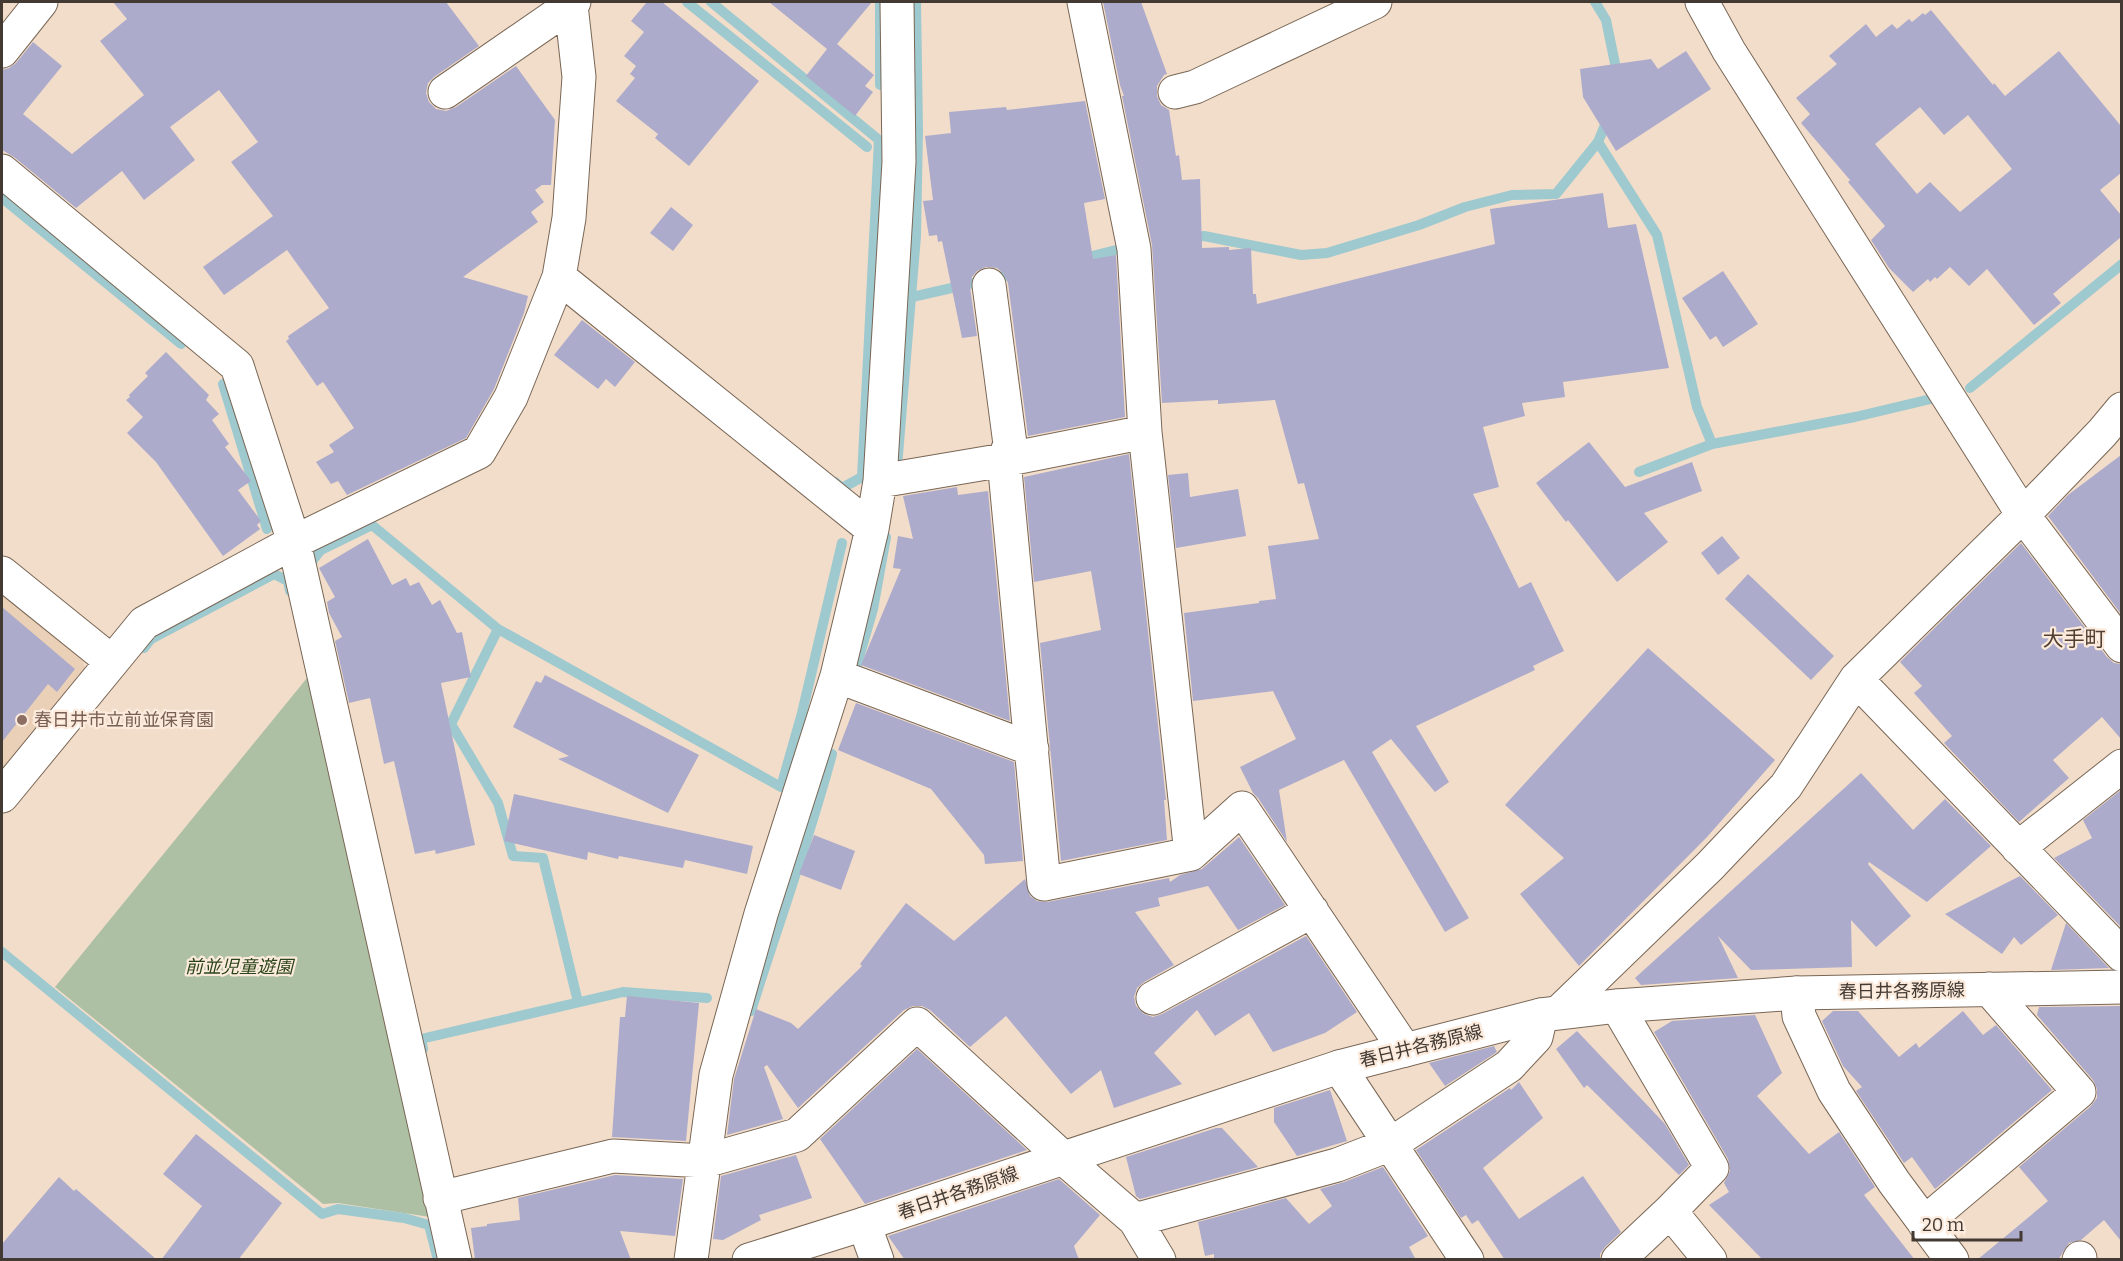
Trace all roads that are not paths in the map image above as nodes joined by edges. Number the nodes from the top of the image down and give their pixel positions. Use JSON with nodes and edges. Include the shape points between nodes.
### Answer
{"nodes":[{"id":1,"x":41,"y":2,"type":"edge"},
{"id":2,"x":897,"y":2,"type":"edge"},
{"id":3,"x":1084,"y":2,"type":"edge"},
{"id":4,"x":1375,"y":2,"type":"edge"},
{"id":5,"x":1702,"y":2,"type":"edge"},
{"id":6,"x":573,"y":3,"type":"edge"},
{"id":7,"x":2,"y":51,"type":"edge"},
{"id":8,"x":445,"y":92,"type":"dead end"},
{"id":9,"x":1174,"y":92,"type":"dead end"},
{"id":10,"x":2,"y":171,"type":"edge"},
{"id":11,"x":559,"y":277,"type":"junction"},
{"id":12,"x":989,"y":285,"type":"dead end"},
{"id":13,"x":2121,"y":409,"type":"edge"},
{"id":14,"x":1145,"y":432,"type":"junction"},
{"id":15,"x":1004,"y":460,"type":"junction"},
{"id":16,"x":880,"y":481,"type":"junction"},
{"id":17,"x":2023,"y":515,"type":"junction"},
{"id":18,"x":872,"y":529,"type":"junction"},
{"id":19,"x":294,"y":542,"type":"junction"},
{"id":20,"x":2,"y":573,"type":"edge"},
{"id":21,"x":2121,"y":646,"type":"edge"},
{"id":22,"x":111,"y":661,"type":"junction"},
{"id":23,"x":837,"y":676,"type":"junction"},
{"id":24,"x":1856,"y":679,"type":"junction"},
{"id":25,"x":1032,"y":749,"type":"junction"},
{"id":26,"x":2121,"y":766,"type":"edge"},
{"id":27,"x":2,"y":795,"type":"edge"},
{"id":28,"x":2018,"y":848,"type":"junction"},
{"id":29,"x":1191,"y":854,"type":"junction"},
{"id":30,"x":1312,"y":911,"type":"junction"},
{"id":31,"x":2121,"y":955,"type":"edge"},
{"id":32,"x":2121,"y":987,"type":"edge"},
{"id":33,"x":1989,"y":988,"type":"junction"},
{"id":34,"x":1797,"y":993,"type":"junction"},
{"id":35,"x":1153,"y":998,"type":"dead end"},
{"id":36,"x":1617,"y":1006,"type":"junction"},
{"id":37,"x":1550,"y":1013,"type":"junction"},
{"id":38,"x":1405,"y":1050,"type":"junction"},
{"id":39,"x":1340,"y":1067,"type":"junction"},
{"id":40,"x":1391,"y":1144,"type":"junction"},
{"id":41,"x":1062,"y":1157,"type":"junction"},
{"id":42,"x":705,"y":1161,"type":"junction"},
{"id":43,"x":440,"y":1198,"type":"junction"},
{"id":44,"x":1670,"y":1212,"type":"junction"},
{"id":45,"x":1135,"y":1220,"type":"junction"},
{"id":46,"x":1924,"y":1222,"type":"junction"},
{"id":47,"x":864,"y":1224,"type":"junction"},
{"id":48,"x":455,"y":1260,"type":"edge"},
{"id":49,"x":692,"y":1260,"type":"edge"},
{"id":50,"x":749,"y":1260,"type":"edge"},
{"id":51,"x":877,"y":1260,"type":"edge"},
{"id":52,"x":1159,"y":1260,"type":"edge"},
{"id":53,"x":1467,"y":1260,"type":"edge"},
{"id":54,"x":1618,"y":1260,"type":"edge"},
{"id":55,"x":1710,"y":1260,"type":"edge"},
{"id":56,"x":1952,"y":1260,"type":"edge"}],
"edges":[{"from":1,"to":7,"type":"street"},
{"from":2,"to":16,"type":"street","via":[[898,162]]},
{"from":3,"to":14,"type":"street","via":[[1134,249]]},
{"from":4,"to":9,"type":"street","via":[[1195,87]]},
{"from":5,"to":17,"type":"street","via":[[1729,51]]},
{"from":6,"to":8,"type":"street"},
{"from":6,"to":11,"type":"street","via":[[579,76],[569,218]]},
{"from":10,"to":19,"type":"street","via":[[237,366]]},
{"from":11,"to":18,"type":"street"},
{"from":11,"to":19,"type":"street","via":[[510,397],[479,452]]},
{"from":12,"to":15,"type":"street","via":[[1010,444]]},
{"from":13,"to":17,"type":"street"},
{"from":14,"to":15,"type":"street"},
{"from":14,"to":29,"type":"street"},
{"from":15,"to":16,"type":"street"},
{"from":15,"to":25,"type":"street"},
{"from":16,"to":18,"type":"street"},
{"from":17,"to":21,"type":"street"},
{"from":17,"to":24,"type":"street"},
{"from":18,"to":23,"type":"street"},
{"from":19,"to":22,"type":"street","via":[[144,623]]},
{"from":19,"to":43,"type":"street"},
{"from":20,"to":22,"type":"street"},
{"from":22,"to":27,"type":"street"},
{"from":23,"to":25,"type":"street"},
{"from":23,"to":42,"type":"street","via":[[761,914],[722,1052]]},
{"from":24,"to":28,"type":"street"},
{"from":24,"to":37,"type":"street","via":[[1786,786],[1710,866]]},
{"from":25,"to":29,"type":"street","via":[[1044,884]]},
{"from":26,"to":28,"type":"street"},
{"from":28,"to":31,"type":"street"},
{"from":29,"to":30,"type":"street","via":[[1242,808]]},
{"from":30,"to":35,"type":"street"},
{"from":30,"to":38,"type":"street"},
{"from":32,"to":33,"type":"street","name":"春日井各務原線"},
{"from":33,"to":34,"type":"street","name":"春日井各務原線"},
{"from":33,"to":46,"type":"street","via":[[2079,1092]]},
{"from":34,"to":36,"type":"street","name":"春日井各務原線"},
{"from":34,"to":46,"type":"street","via":[[1799,1016],[1834,1091]]},
{"from":36,"to":37,"type":"street","name":"春日井各務原線"},
{"from":36,"to":44,"type":"street","via":[[1712,1168]]},
{"from":37,"to":38,"type":"street","name":"春日井各務原線"},
{"from":37,"to":40,"type":"street","via":[[1536,1037],[1509,1066]]},
{"from":38,"to":39,"type":"street","name":"春日井各務原線"},
{"from":39,"to":40,"type":"street"},
{"from":39,"to":41,"type":"street","name":"春日井各務原線"},
{"from":40,"to":45,"type":"street","via":[[1337,1165]]},
{"from":40,"to":53,"type":"street"},
{"from":41,"to":42,"type":"street","via":[[917,1024],[797,1135]]},
{"from":41,"to":45,"type":"street"},
{"from":41,"to":47,"type":"street","name":"春日井各務原線"},
{"from":42,"to":43,"type":"street","via":[[613,1156]]},
{"from":42,"to":49,"type":"street"},
{"from":43,"to":48,"type":"street"},
{"from":44,"to":54,"type":"street"},
{"from":44,"to":55,"type":"street"},
{"from":45,"to":52,"type":"street"},
{"from":46,"to":56,"type":"street"},
{"from":47,"to":50,"type":"street","name":"春日井各務原線"},
{"from":47,"to":51,"type":"street"}]}
